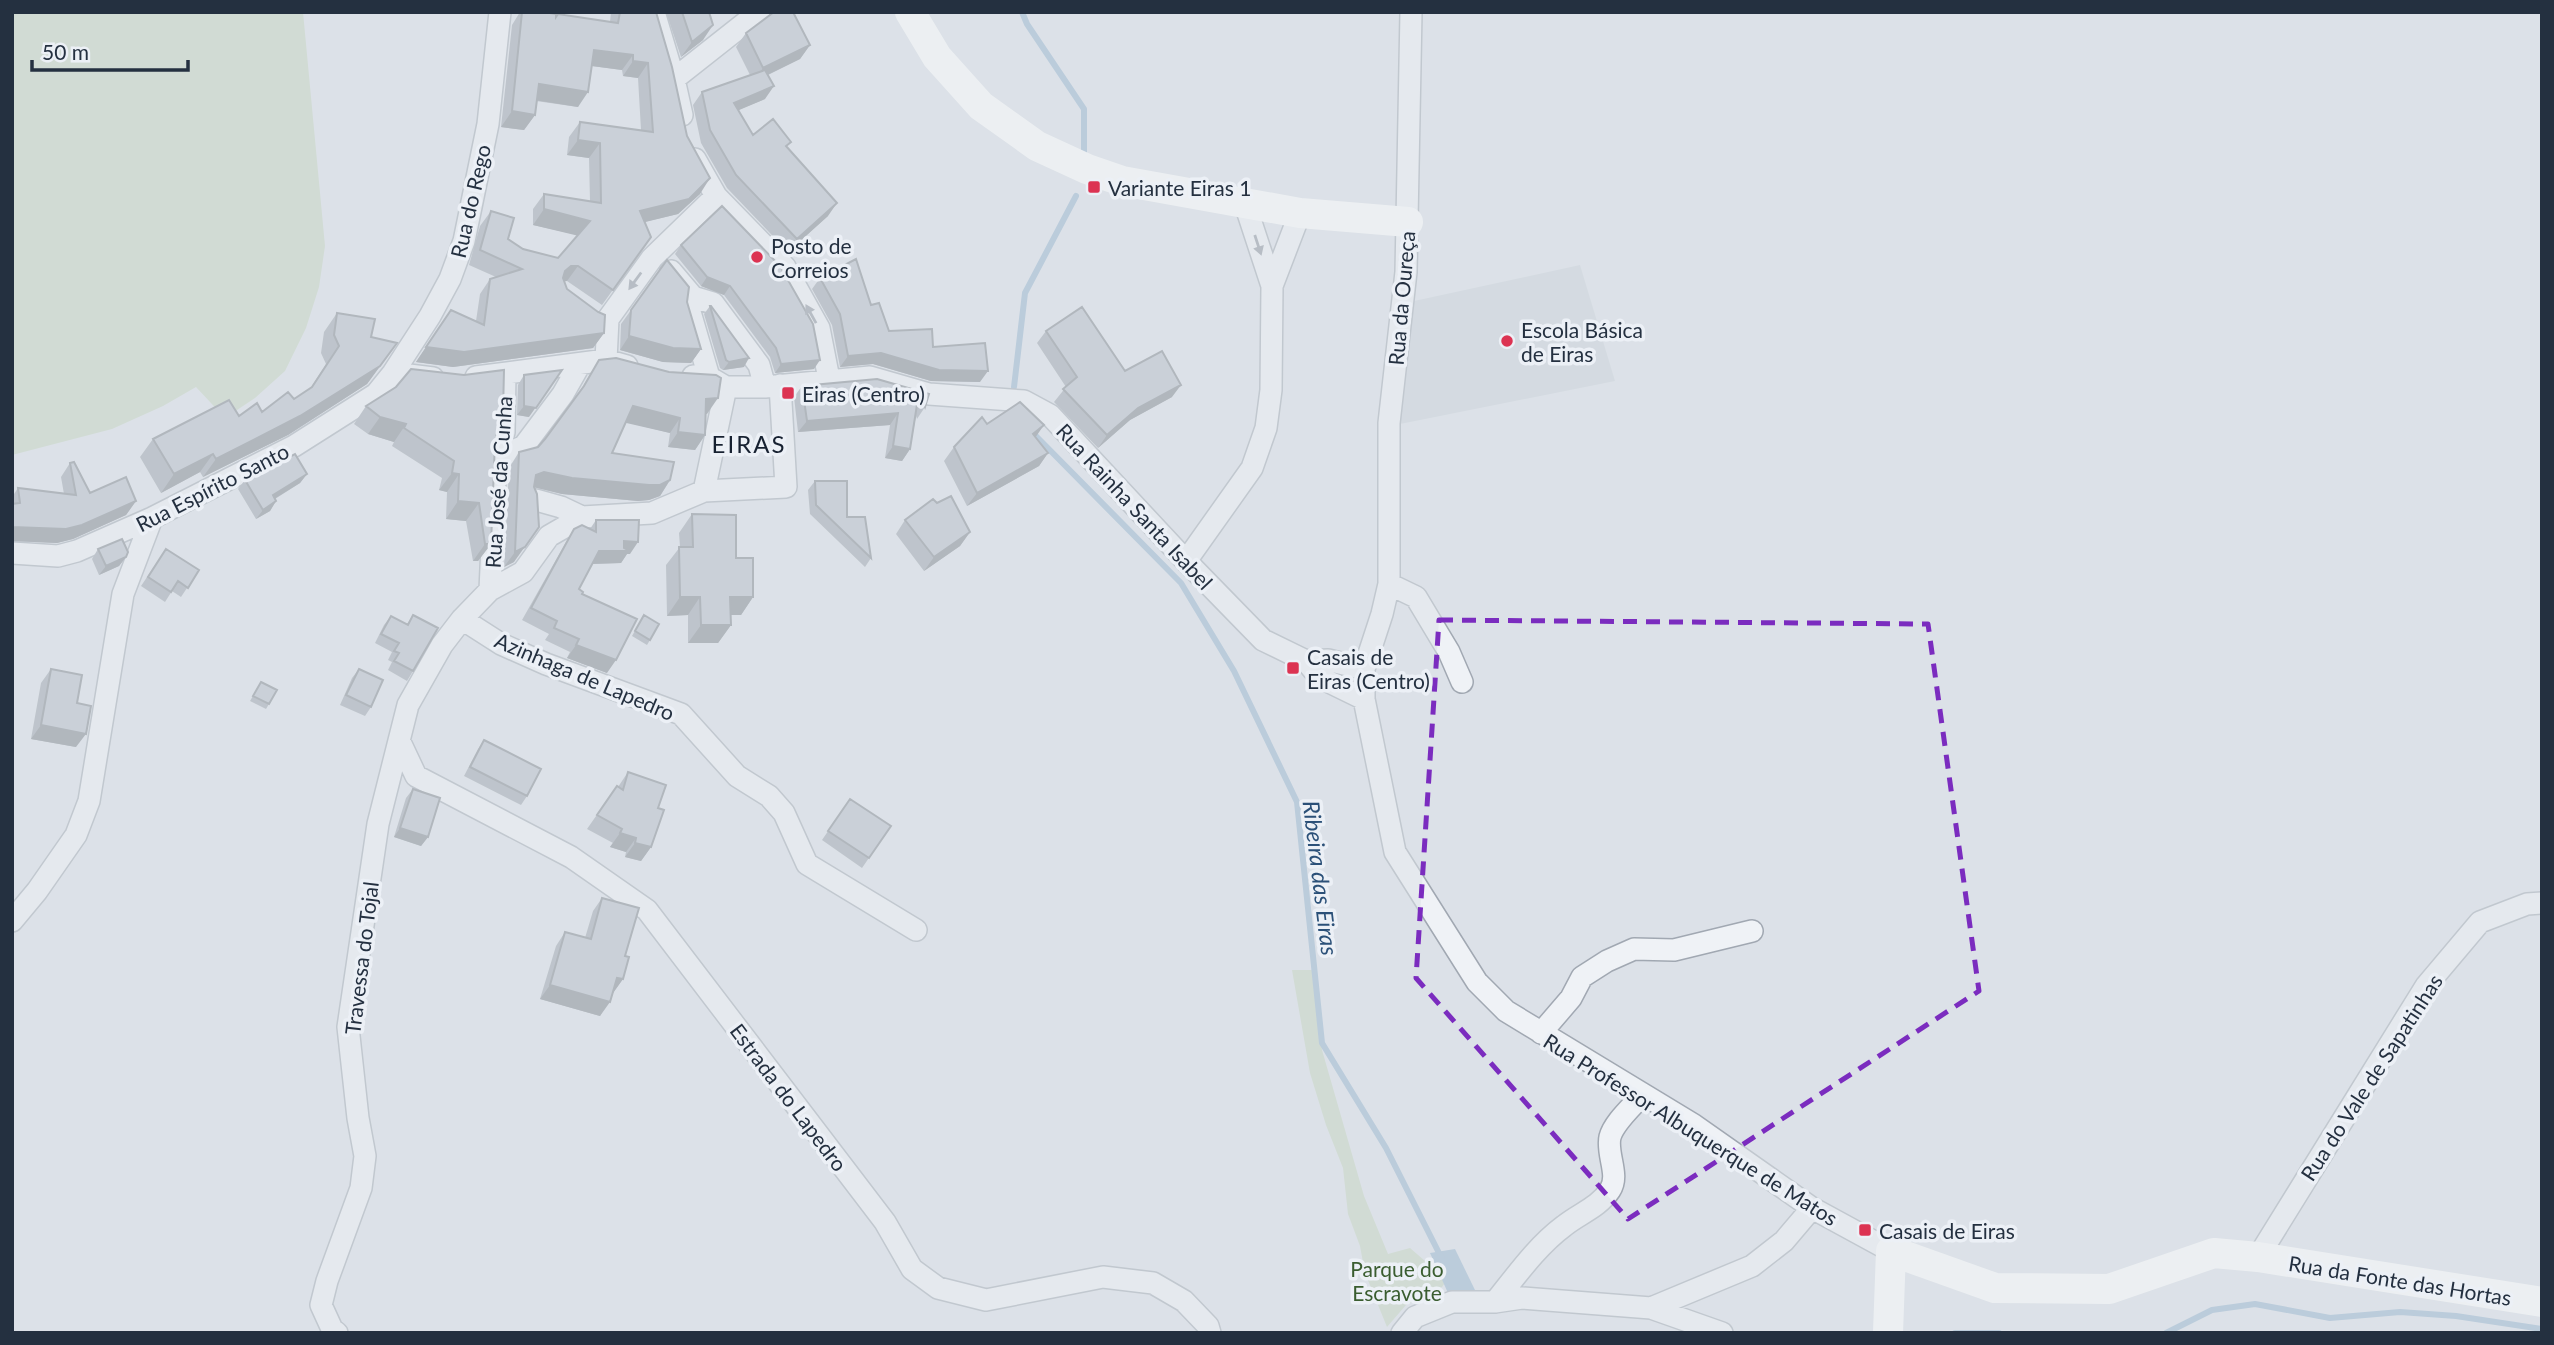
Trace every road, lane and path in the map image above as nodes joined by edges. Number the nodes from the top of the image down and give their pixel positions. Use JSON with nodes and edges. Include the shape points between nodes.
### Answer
{"nodes":[{"id":1,"x":500,"y":12,"type":"edge"},
{"id":2,"x":654,"y":12,"type":"edge"},
{"id":3,"x":759,"y":12,"type":"edge"},
{"id":4,"x":910,"y":12,"type":"edge"},
{"id":5,"x":1411,"y":12,"type":"edge"},
{"id":6,"x":674,"y":79,"type":"junction"},
{"id":7,"x":716,"y":196,"type":"junction"},
{"id":8,"x":1245,"y":204,"type":"junction"},
{"id":9,"x":1300,"y":213,"type":"junction"},
{"id":10,"x":1408,"y":222,"type":"junction"},
{"id":11,"x":657,"y":253,"type":"junction"},
{"id":12,"x":1272,"y":286,"type":"junction"},
{"id":13,"x":692,"y":296,"type":"junction"},
{"id":14,"x":585,"y":310,"type":"edge"},
{"id":15,"x":608,"y":319,"type":"junction"},
{"id":16,"x":607,"y":360,"type":"junction"},
{"id":17,"x":580,"y":364,"type":"junction"},
{"id":18,"x":650,"y":372,"type":"edge"},
{"id":19,"x":393,"y":373,"type":"junction"},
{"id":20,"x":505,"y":374,"type":"junction"},
{"id":21,"x":673,"y":375,"type":"edge"},
{"id":22,"x":829,"y":379,"type":"junction"},
{"id":23,"x":718,"y":382,"type":"junction"},
{"id":24,"x":772,"y":386,"type":"junction"},
{"id":25,"x":496,"y":459,"type":"junction"},
{"id":26,"x":704,"y":491,"type":"junction"},
{"id":27,"x":536,"y":500,"type":"edge"},
{"id":28,"x":582,"y":517,"type":"junction"},
{"id":29,"x":152,"y":519,"type":"junction"},
{"id":30,"x":12,"y":553,"type":"edge"},
{"id":31,"x":1186,"y":561,"type":"junction"},
{"id":32,"x":1389,"y":584,"type":"junction"},
{"id":33,"x":490,"y":590,"type":"junction"},
{"id":34,"x":462,"y":619,"type":"junction"},
{"id":35,"x":1306,"y":661,"type":"junction"},
{"id":36,"x":1364,"y":668,"type":"junction"},
{"id":37,"x":1462,"y":682,"type":"dead end"},
{"id":38,"x":1364,"y":699,"type":"junction"},
{"id":39,"x":400,"y":742,"type":"junction"},
{"id":40,"x":2542,"y":903,"type":"edge"},
{"id":41,"x":12,"y":920,"type":"edge"},
{"id":42,"x":916,"y":930,"type":"dead end"},
{"id":43,"x":1752,"y":931,"type":"dead end"},
{"id":44,"x":1541,"y":1032,"type":"junction"},
{"id":45,"x":1643,"y":1094,"type":"junction"},
{"id":46,"x":1812,"y":1208,"type":"junction"},
{"id":47,"x":1891,"y":1251,"type":"junction"},
{"id":48,"x":2258,"y":1257,"type":"junction"},
{"id":49,"x":1495,"y":1302,"type":"junction"},
{"id":50,"x":2542,"y":1302,"type":"edge"},
{"id":51,"x":1651,"y":1308,"type":"junction"},
{"id":52,"x":337,"y":1333,"type":"edge"},
{"id":53,"x":1210,"y":1333,"type":"edge"},
{"id":54,"x":1402,"y":1333,"type":"edge"},
{"id":55,"x":1722,"y":1333,"type":"edge"},
{"id":56,"x":1888,"y":1333,"type":"edge"}],
"edges":[{"from":1,"to":19,"type":"street","name":"Rua do Rego","via":[[488,124],[464,241],[450,279]]},
{"from":2,"to":6,"type":"street"},
{"from":3,"to":6,"type":"street"},
{"from":4,"to":8,"type":"street","via":[[937,57],[981,106],[1037,146],[1122,181]]},
{"from":5,"to":10,"type":"street","name":"Rua da Oureça"},
{"from":6,"to":7,"type":"street","via":[[689,148]]},
{"from":7,"to":11,"type":"street"},
{"from":22,"to":7,"type":"street","one_way":true,"via":[[819,328],[785,267]]},
{"from":8,"to":9,"type":"street"},
{"from":8,"to":12,"type":"street","one_way":true},
{"from":9,"to":10,"type":"street"},
{"from":9,"to":12,"type":"street"},
{"from":10,"to":32,"type":"street","name":"Rua da Oureça","via":[[1389,424]]},
{"from":11,"to":13,"type":"street"},
{"from":11,"to":15,"type":"street","one_way":true},
{"from":12,"to":31,"type":"street","via":[[1266,428],[1252,468]]},
{"from":13,"to":23,"type":"street","via":[[690,312]]},
{"from":13,"to":24,"type":"street","via":[[713,303]]},
{"from":14,"to":15,"type":"street"},
{"from":15,"to":16,"type":"street"},
{"from":16,"to":17,"type":"street"},
{"from":16,"to":18,"type":"street"},
{"from":17,"to":20,"type":"street"},
{"from":17,"to":25,"type":"street","via":[[524,446]]},
{"from":19,"to":20,"type":"street","via":[[453,380]]},
{"from":19,"to":29,"type":"street","name":"Rua Espírito Santo","via":[[376,394],[294,446]]},
{"from":20,"to":25,"type":"street","name":"Rua José da Cunha","via":[[505,432]]},
{"from":21,"to":23,"type":"street","name":"Rua Rainha Santa Isabel"},
{"from":22,"to":24,"type":"street","name":"Rua Rainha Santa Isabel"},
{"from":22,"to":31,"type":"street","name":"Rua Rainha Santa Isabel","via":[[870,377],[929,394],[1024,401],[1050,415]]},
{"from":23,"to":24,"type":"street","name":"Rua Rainha Santa Isabel"},
{"from":23,"to":26,"type":"street"},
{"from":24,"to":26,"type":"street","via":[[786,487]]},
{"from":25,"to":33,"type":"street","name":"Rua José da Cunha"},
{"from":26,"to":28,"type":"street","via":[[652,513]]},
{"from":27,"to":28,"type":"street"},
{"from":28,"to":33,"type":"street","name":"Travessa do Tojal","via":[[549,536],[523,572]]},
{"from":29,"to":30,"type":"street","name":"Rua Espírito Santo","via":[[58,556]]},
{"from":29,"to":41,"type":"street","via":[[123,594],[89,801],[76,835]]},
{"from":31,"to":35,"type":"street","name":"Rua Rainha Santa Isabel","via":[[1263,640]]},
{"from":32,"to":36,"type":"street","name":"Rua da Oureça"},
{"from":32,"to":37,"type":"street","via":[[1416,597]]},
{"from":33,"to":34,"type":"street","name":"Travessa do Tojal"},
{"from":34,"to":39,"type":"street","name":"Travessa do Tojal","via":[[408,705]]},
{"from":34,"to":42,"type":"street","name":"Azinhaga de Lapedro","via":[[501,644],[546,664],[681,714],[737,776],[769,796],[784,813],[807,864]]},
{"from":35,"to":36,"type":"street","via":[[1328,660]]},
{"from":35,"to":38,"type":"street","via":[[1319,677]]},
{"from":36,"to":38,"type":"street","name":"Rua Professor Albuquerque de Matos"},
{"from":38,"to":44,"type":"street","name":"Rua Professor Albuquerque de Matos","via":[[1395,852],[1477,982],[1506,1011]]},
{"from":39,"to":52,"type":"street","name":"Travessa do Tojal","via":[[378,824],[348,1027],[365,1156],[361,1188],[321,1305]]},
{"from":39,"to":53,"type":"street","name":"Estrada do Lapedro","via":[[416,776],[571,857],[647,910],[885,1222],[920,1275],[938,1288],[986,1300],[1103,1276],[1153,1283],[1184,1301]]},
{"from":40,"to":48,"type":"street","name":"Rua do Vale de Sapatinhas","via":[[2480,922],[2426,986]]},
{"from":43,"to":44,"type":"street","via":[[1674,950],[1634,949],[1607,961],[1583,977]]},
{"from":44,"to":45,"type":"street","name":"Rua Professor Albuquerque de Matos"},
{"from":45,"to":46,"type":"street","name":"Rua Professor Albuquerque de Matos"},
{"from":45,"to":49,"type":"street","via":[[1610,1135],[1613,1186],[1601,1202],[1564,1226],[1528,1261]]},
{"from":46,"to":47,"type":"street","name":"Rua Professor Albuquerque de Matos"},
{"from":46,"to":51,"type":"street","via":[[1784,1241],[1752,1266]]},
{"from":47,"to":48,"type":"street","name":"Rua da Fonte das Hortas","via":[[1995,1288],[2109,1289],[2214,1253]]},
{"from":47,"to":56,"type":"street"},
{"from":48,"to":50,"type":"street","name":"Rua da Fonte das Hortas"},
{"from":49,"to":51,"type":"street","via":[[1522,1298]]},
{"from":49,"to":54,"type":"street","via":[[1452,1302],[1415,1317]]},
{"from":51,"to":55,"type":"street"}]}
